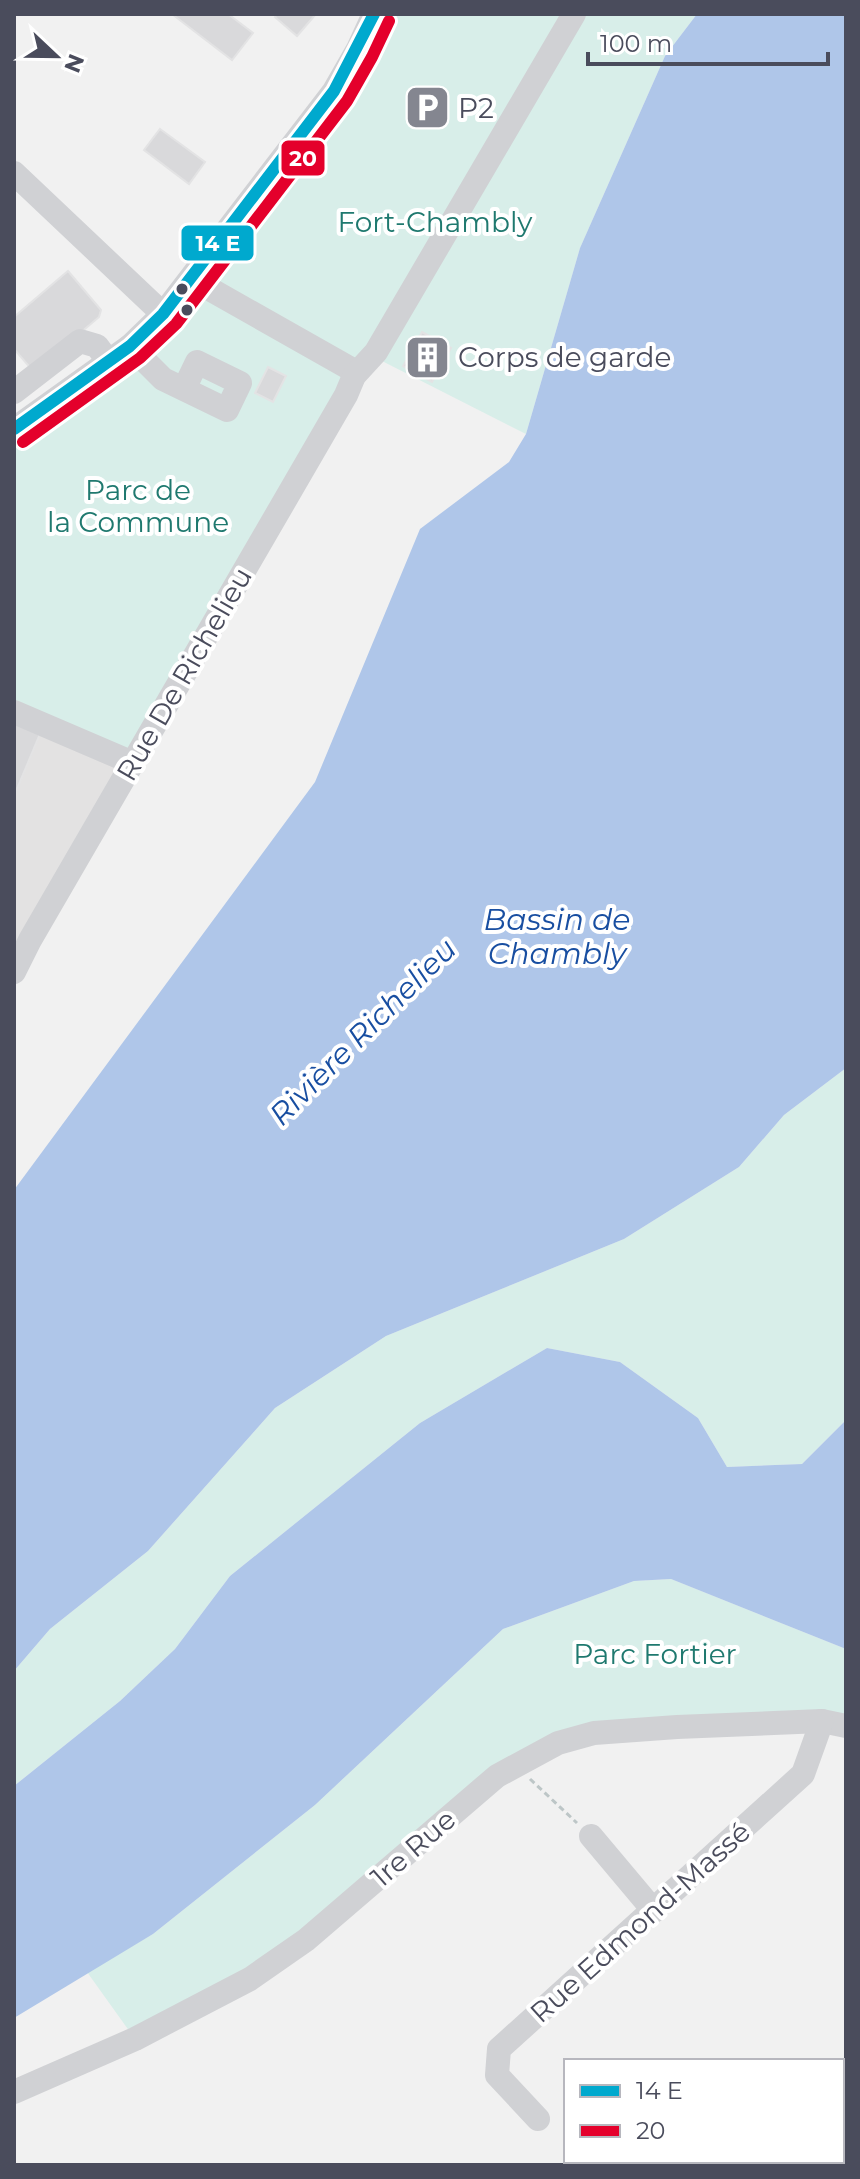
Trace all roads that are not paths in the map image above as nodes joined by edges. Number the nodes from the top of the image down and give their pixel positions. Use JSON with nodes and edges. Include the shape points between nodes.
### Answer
{"nodes":[{"id":1,"x":374,"y":14,"type":"edge"},
{"id":2,"x":574,"y":14,"type":"edge"},
{"id":3,"x":14,"y":173,"type":"edge"},
{"id":4,"x":192,"y":279,"type":"junction"},
{"id":5,"x":163,"y":314,"type":"junction"},
{"id":6,"x":130,"y":346,"type":"junction"},
{"id":7,"x":109,"y":362,"type":"junction"},
{"id":8,"x":354,"y":376,"type":"junction"},
{"id":9,"x":16,"y":387,"type":"edge"},
{"id":10,"x":184,"y":389,"type":"dead end"},
{"id":11,"x":16,"y":425,"type":"edge"},
{"id":12,"x":14,"y":712,"type":"edge"},
{"id":13,"x":133,"y":763,"type":"junction"},
{"id":14,"x":16,"y":964,"type":"edge"},
{"id":15,"x":822,"y":1721,"type":"junction"},
{"id":16,"x":846,"y":1726,"type":"edge"},
{"id":17,"x":591,"y":1836,"type":"road end"},
{"id":18,"x":654,"y":1911,"type":"junction"},
{"id":19,"x":14,"y":2092,"type":"edge"},
{"id":20,"x":538,"y":2119,"type":"dead end"}],
"edges":[{"from":1,"to":4,"type":"street","via":[[334,91]]},
{"from":2,"to":8,"type":"street","name":"Rue De Richelieu","via":[[376,352]]},
{"from":3,"to":5,"type":"street"},
{"from":4,"to":5,"type":"street"},
{"from":4,"to":8,"type":"street","via":[[351,369]]},
{"from":5,"to":6,"type":"street"},
{"from":6,"to":7,"type":"street"},
{"from":6,"to":10,"type":"street","via":[[163,379]]},
{"from":7,"to":9,"type":"street","via":[[97,346],[80,341]]},
{"from":7,"to":11,"type":"street"},
{"from":8,"to":13,"type":"street","name":"Rue De Richelieu"},
{"from":12,"to":13,"type":"street"},
{"from":13,"to":14,"type":"street","name":"Rue De Richelieu"},
{"from":15,"to":16,"type":"street","name":"1re Rue"},
{"from":15,"to":18,"type":"street","name":"Rue Edmond-Massé","via":[[803,1774]]},
{"from":15,"to":19,"type":"street","name":"1re Rue","via":[[594,1733],[558,1743],[497,1776],[306,1940],[250,1979],[135,2039]]},
{"from":17,"to":18,"type":"street"},
{"from":18,"to":20,"type":"street","name":"Rue Edmond-Massé","via":[[499,2049],[497,2075]]}]}
